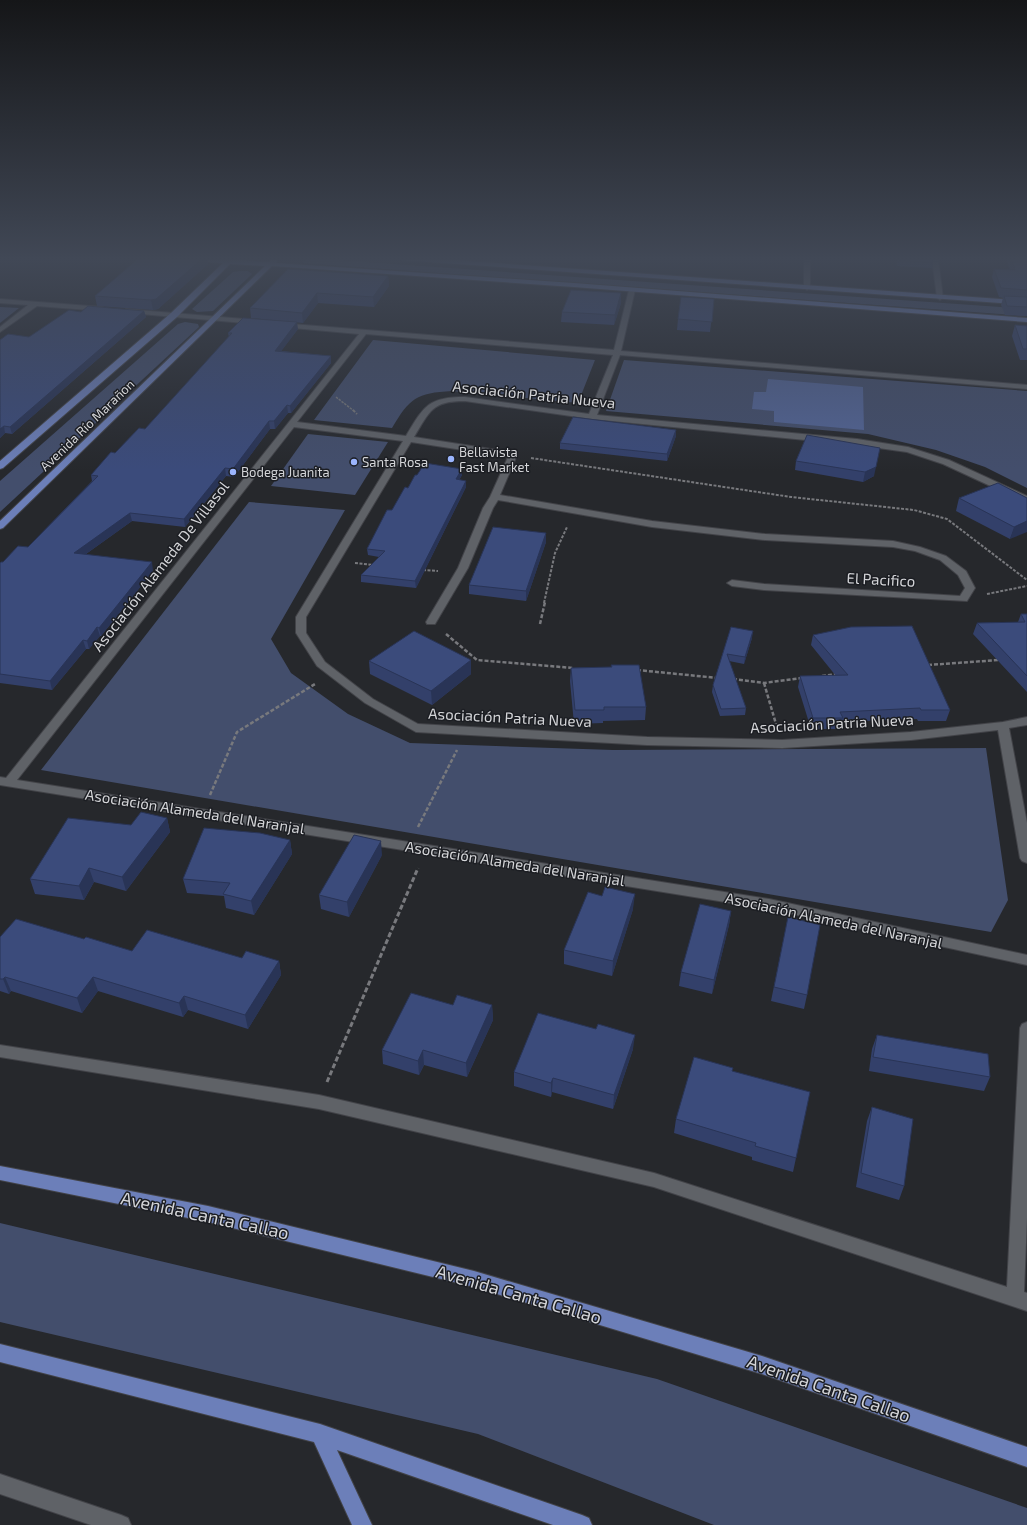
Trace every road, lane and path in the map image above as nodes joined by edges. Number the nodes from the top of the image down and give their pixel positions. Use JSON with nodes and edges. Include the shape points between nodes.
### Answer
{"nodes":[{"id":1,"x":158,"y":329,"type":"edge"},
{"id":2,"x":204,"y":329,"type":"edge"},
{"id":3,"x":331,"y":329,"type":"edge"},
{"id":4,"x":623,"y":329,"type":"edge"},
{"id":5,"x":364,"y":332,"type":"junction"},
{"id":6,"x":617,"y":354,"type":"junction"},
{"id":7,"x":322,"y":386,"type":"junction"},
{"id":8,"x":1027,"y":387,"type":"edge"},
{"id":9,"x":592,"y":416,"type":"junction"},
{"id":10,"x":292,"y":424,"type":"junction"},
{"id":11,"x":384,"y":435,"type":"junction"},
{"id":12,"x":409,"y":439,"type":"junction"},
{"id":13,"x":513,"y":455,"type":"junction"},
{"id":14,"x":0,"y":466,"type":"edge"},
{"id":15,"x":495,"y":497,"type":"junction"},
{"id":16,"x":1027,"y":500,"type":"edge"},
{"id":17,"x":575,"y":510,"type":"junction"},
{"id":18,"x":0,"y":526,"type":"edge"},
{"id":19,"x":335,"y":561,"type":"junction"},
{"id":20,"x":374,"y":565,"type":"edge"},
{"id":21,"x":421,"y":569,"type":"edge"},
{"id":22,"x":460,"y":573,"type":"junction"},
{"id":23,"x":1027,"y":580,"type":"edge"},
{"id":24,"x":732,"y":583,"type":"dead end"},
{"id":25,"x":1027,"y":586,"type":"edge"},
{"id":26,"x":963,"y":599,"type":"junction"},
{"id":27,"x":432,"y":622,"type":"joint"},
{"id":28,"x":540,"y":624,"type":"dead end"},
{"id":29,"x":1007,"y":659,"type":"edge"},
{"id":30,"x":927,"y":665,"type":"edge"},
{"id":31,"x":579,"y":668,"type":"edge"},
{"id":32,"x":629,"y":670,"type":"edge"},
{"id":33,"x":333,"y":673,"type":"junction"},
{"id":34,"x":841,"y":674,"type":"edge"},
{"id":35,"x":818,"y":676,"type":"edge"},
{"id":36,"x":725,"y":678,"type":"edge"},
{"id":37,"x":803,"y":678,"type":"edge"},
{"id":38,"x":732,"y":679,"type":"edge"},
{"id":39,"x":764,"y":683,"type":"junction"},
{"id":40,"x":1027,"y":720,"type":"edge"},
{"id":41,"x":1003,"y":726,"type":"junction"},
{"id":42,"x":466,"y":731,"type":"junction"},
{"id":43,"x":782,"y":744,"type":"junction"},
{"id":44,"x":4,"y":781,"type":"edge"},
{"id":45,"x":203,"y":812,"type":"junction"},
{"id":46,"x":408,"y":846,"type":"junction"},
{"id":47,"x":426,"y":849,"type":"junction"},
{"id":48,"x":1027,"y":858,"type":"edge"},
{"id":49,"x":1027,"y":960,"type":"edge"},
{"id":50,"x":1027,"y":1028,"type":"edge"},
{"id":51,"x":0,"y":1051,"type":"edge"},
{"id":52,"x":319,"y":1102,"type":"junction"},
{"id":53,"x":0,"y":1173,"type":"edge"},
{"id":54,"x":1021,"y":1300,"type":"edge"},
{"id":55,"x":0,"y":1353,"type":"edge"},
{"id":56,"x":320,"y":1434,"type":"junction"},
{"id":57,"x":1027,"y":1457,"type":"edge"},
{"id":58,"x":0,"y":1484,"type":"edge"},
{"id":59,"x":121,"y":1525,"type":"edge"},
{"id":60,"x":362,"y":1525,"type":"edge"},
{"id":61,"x":582,"y":1525,"type":"edge"}],
"edges":[{"from":1,"to":14,"type":"main road","name":"Avenida Río Marañon"},
{"from":2,"to":18,"type":"main road","name":"Avenida Río Marañon"},
{"from":3,"to":5,"type":"street"},
{"from":4,"to":6,"type":"street"},
{"from":5,"to":6,"type":"street"},
{"from":5,"to":7,"type":"street","name":"Asociación Alameda De Villasol"},
{"from":6,"to":8,"type":"street"},
{"from":6,"to":9,"type":"street"},
{"from":7,"to":10,"type":"street","name":"Asociación Alameda De Villasol"},
{"from":7,"to":11,"type":"path"},
{"from":9,"to":12,"type":"street","name":"Asociación Patria Nueva","via":[[449,399],[432,404]]},
{"from":9,"to":16,"type":"street","name":"Asociación Patria Nueva","via":[[857,442],[908,450],[946,462]]},
{"from":10,"to":11,"type":"street"},
{"from":10,"to":44,"type":"street","name":"Asociación Alameda De Villasol"},
{"from":11,"to":12,"type":"street"},
{"from":12,"to":13,"type":"street"},
{"from":12,"to":19,"type":"street","name":"Asociación Patria Nueva"},
{"from":13,"to":15,"type":"street"},
{"from":13,"to":23,"type":"path","via":[[791,497],[914,510],[947,519]]},
{"from":15,"to":17,"type":"street"},
{"from":15,"to":22,"type":"street"},
{"from":17,"to":26,"type":"street","via":[[675,527],[764,537],[894,544],[917,549],[942,558],[962,573],[970,588]]},
{"from":17,"to":28,"type":"path","via":[[555,553]]},
{"from":19,"to":20,"type":"path"},
{"from":19,"to":33,"type":"street","name":"Asociación Patria Nueva","via":[[301,617],[301,633],[321,664]]},
{"from":21,"to":22,"type":"path"},
{"from":22,"to":27,"type":"street"},
{"from":24,"to":26,"type":"street","name":"El Pacifico"},
{"from":25,"to":26,"type":"path"},
{"from":27,"to":31,"type":"path","via":[[477,660]]},
{"from":29,"to":30,"type":"path"},
{"from":32,"to":36,"type":"path"},
{"from":33,"to":42,"type":"street","name":"Asociación Patria Nueva","via":[[369,701],[416,728]]},
{"from":33,"to":45,"type":"path","via":[[237,732]]},
{"from":34,"to":35,"type":"path"},
{"from":37,"to":39,"type":"path"},
{"from":38,"to":39,"type":"path"},
{"from":39,"to":43,"type":"path"},
{"from":40,"to":41,"type":"street","name":"Asociación Patria Nueva"},
{"from":41,"to":43,"type":"street","name":"Asociación Patria Nueva","via":[[911,736]]},
{"from":41,"to":48,"type":"street"},
{"from":42,"to":43,"type":"street","name":"Asociación Patria Nueva","via":[[646,741]]},
{"from":42,"to":46,"type":"path"},
{"from":44,"to":45,"type":"street","name":"Asociación Alameda del Naranjal"},
{"from":45,"to":46,"type":"street","name":"Asociación Alameda del Naranjal"},
{"from":46,"to":47,"type":"street","name":"Asociación Alameda del Naranjal"},
{"from":47,"to":49,"type":"street","name":"Asociación Alameda del Naranjal","via":[[769,904]]},
{"from":47,"to":52,"type":"path"},
{"from":50,"to":54,"type":"street"},
{"from":51,"to":52,"type":"street"},
{"from":52,"to":54,"type":"street","via":[[654,1180]]},
{"from":53,"to":57,"type":"main road","name":"Avenida Canta Callao","via":[[208,1214],[474,1279],[762,1365]]},
{"from":55,"to":56,"type":"main road"},
{"from":56,"to":60,"type":"main road"},
{"from":56,"to":61,"type":"main road"},
{"from":58,"to":59,"type":"street"}]}
